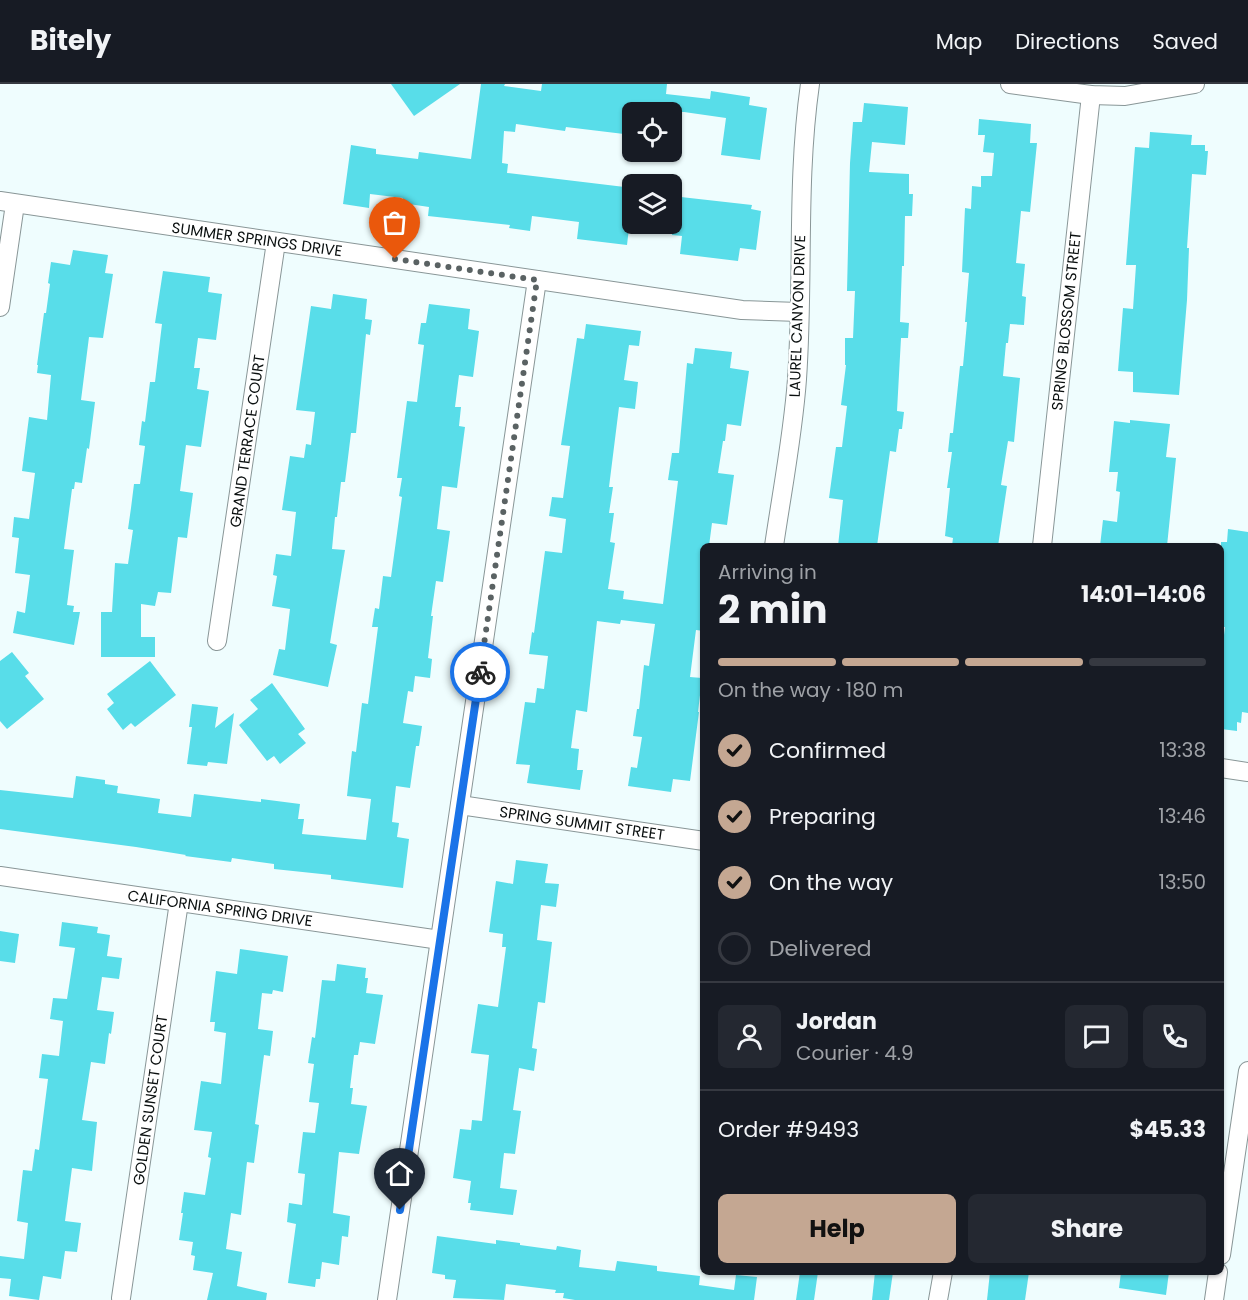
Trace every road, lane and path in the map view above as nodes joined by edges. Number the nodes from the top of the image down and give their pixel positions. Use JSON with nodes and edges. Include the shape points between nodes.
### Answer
{"nodes":[{"id":1,"x":810,"y":84,"type":"edge"},
{"id":2,"x":1010,"y":84,"type":"edge"},
{"id":3,"x":1195,"y":84,"type":"edge"},
{"id":4,"x":1091,"y":95,"type":"junction"},
{"id":5,"x":8,"y":203,"type":"edge"},
{"id":6,"x":276,"y":242,"type":"junction"},
{"id":7,"x":537,"y":280,"type":"junction"},
{"id":8,"x":0,"y":307,"type":"edge"},
{"id":9,"x":799,"y":312,"type":"junction"},
{"id":10,"x":774,"y":543,"type":"edge"},
{"id":11,"x":1042,"y":543,"type":"edge"},
{"id":12,"x":217,"y":641,"type":"dead end"},
{"id":13,"x":1224,"y":768,"type":"edge"},
{"id":14,"x":1248,"y":772,"type":"edge"},
{"id":15,"x":460,"y":805,"type":"junction"},
{"id":16,"x":700,"y":840,"type":"edge"},
{"id":17,"x":0,"y":876,"type":"edge"},
{"id":18,"x":179,"y":902,"type":"junction"},
{"id":19,"x":440,"y":940,"type":"junction"},
{"id":20,"x":1248,"y":1071,"type":"edge"},
{"id":21,"x":1240,"y":1184,"type":"edge"},
{"id":22,"x":1224,"y":1244,"type":"edge"},
{"id":23,"x":942,"y":1275,"type":"edge"},
{"id":24,"x":1218,"y":1275,"type":"edge"},
{"id":25,"x":121,"y":1298,"type":"dead end"},
{"id":26,"x":387,"y":1300,"type":"edge"},
{"id":27,"x":938,"y":1300,"type":"edge"},
{"id":28,"x":1214,"y":1300,"type":"edge"}],
"edges":[{"from":1,"to":9,"type":"street","name":"LAUREL CANYON DRIVE","via":[[804,135]]},
{"from":2,"to":4,"type":"street"},
{"from":3,"to":4,"type":"street","via":[[1125,96]]},
{"from":4,"to":11,"type":"street","name":"SPRING BLOSSOM STREET"},
{"from":5,"to":6,"type":"street","name":"SUMMER SPRINGS DRIVE"},
{"from":5,"to":8,"type":"street"},
{"from":6,"to":7,"type":"street","name":"SUMMER SPRINGS DRIVE"},
{"from":6,"to":12,"type":"street","name":"GRAND TERRACE COURT"},
{"from":7,"to":9,"type":"street","name":"SUMMER SPRINGS DRIVE","via":[[742,310]]},
{"from":7,"to":15,"type":"street"},
{"from":9,"to":10,"type":"street","name":"LAUREL CANYON DRIVE","via":[[797,379]]},
{"from":13,"to":14,"type":"street"},
{"from":15,"to":16,"type":"street","name":"SPRING SUMMIT STREET"},
{"from":15,"to":19,"type":"street"},
{"from":17,"to":18,"type":"street","name":"CALIFORNIA SPRING DRIVE"},
{"from":18,"to":19,"type":"street","name":"CALIFORNIA SPRING DRIVE"},
{"from":18,"to":25,"type":"street","name":"GOLDEN SUNSET COURT"},
{"from":19,"to":26,"type":"street"},
{"from":20,"to":21,"type":"street"},
{"from":21,"to":22,"type":"street"},
{"from":23,"to":27,"type":"street"},
{"from":24,"to":28,"type":"street"}]}
